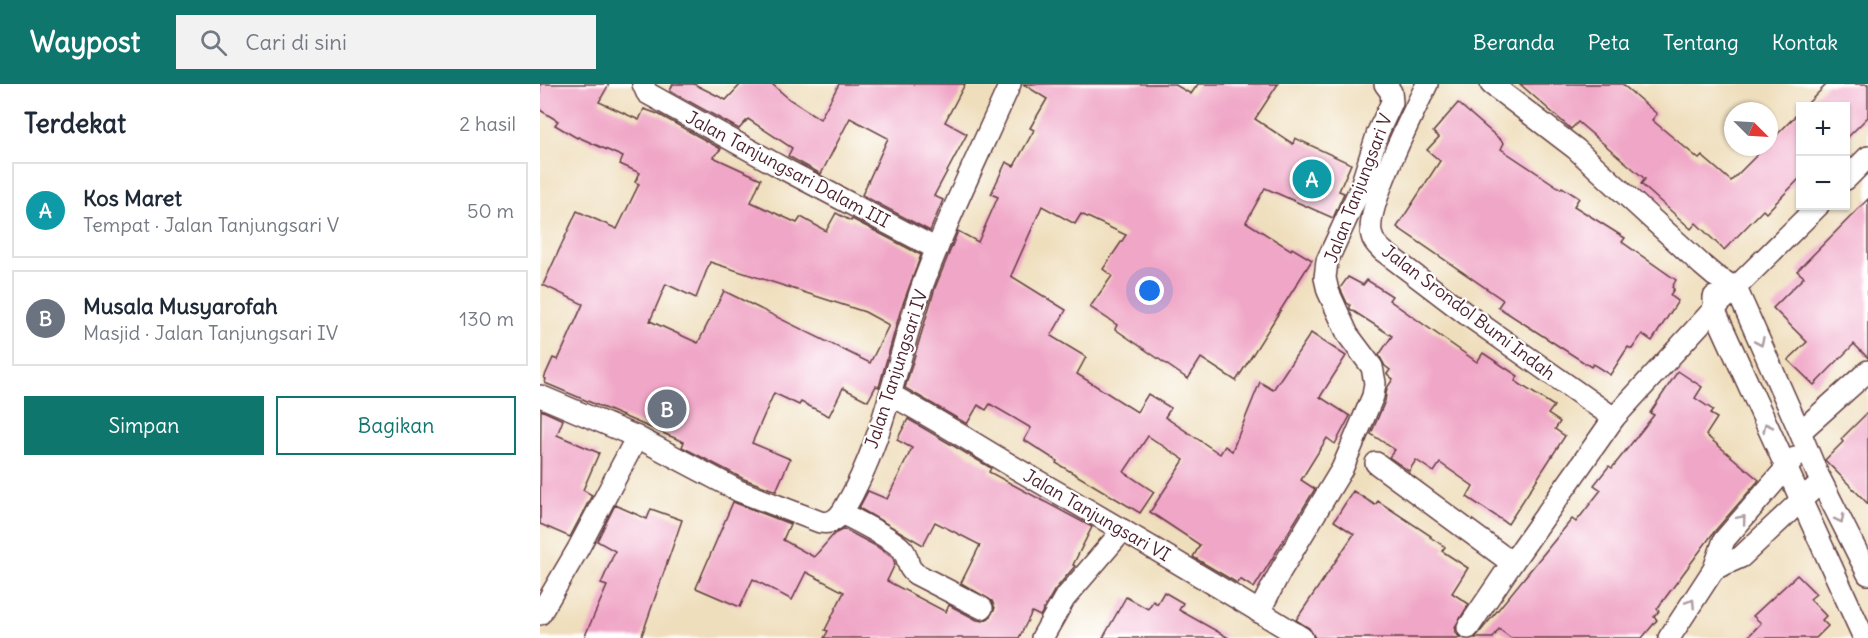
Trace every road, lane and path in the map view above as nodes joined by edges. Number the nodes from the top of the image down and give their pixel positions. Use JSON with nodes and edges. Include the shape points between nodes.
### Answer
{"nodes":[{"id":1,"x":643,"y":84,"type":"edge"},
{"id":2,"x":1011,"y":84,"type":"edge"},
{"id":3,"x":1385,"y":84,"type":"edge"},
{"id":4,"x":1427,"y":84,"type":"edge"},
{"id":5,"x":1491,"y":84,"type":"edge"},
{"id":6,"x":1868,"y":157,"type":"edge"},
{"id":7,"x":1850,"y":174,"type":"edge"},
{"id":8,"x":1814,"y":210,"type":"edge"},
{"id":9,"x":938,"y":249,"type":"junction"},
{"id":10,"x":1715,"y":276,"type":"junction"},
{"id":11,"x":1736,"y":288,"type":"junction"},
{"id":12,"x":1714,"y":309,"type":"junction"},
{"id":13,"x":1868,"y":371,"type":"edge"},
{"id":14,"x":891,"y":395,"type":"junction"},
{"id":15,"x":540,"y":396,"type":"edge"},
{"id":16,"x":1614,"y":418,"type":"junction"},
{"id":17,"x":637,"y":437,"type":"junction"},
{"id":18,"x":1803,"y":440,"type":"junction"},
{"id":19,"x":1376,"y":463,"type":"dead end"},
{"id":20,"x":1787,"y":466,"type":"junction"},
{"id":21,"x":1821,"y":481,"type":"junction"},
{"id":22,"x":1802,"y":498,"type":"junction"},
{"id":23,"x":842,"y":513,"type":"junction"},
{"id":24,"x":1123,"y":530,"type":"junction"},
{"id":25,"x":1512,"y":562,"type":"junction"},
{"id":26,"x":1714,"y":569,"type":"junction"},
{"id":27,"x":1868,"y":574,"type":"edge"},
{"id":28,"x":982,"y":608,"type":"dead end"},
{"id":29,"x":1259,"y":612,"type":"junction"},
{"id":30,"x":540,"y":614,"type":"edge"},
{"id":31,"x":1468,"y":628,"type":"dead end"},
{"id":32,"x":1292,"y":635,"type":"edge"},
{"id":33,"x":1042,"y":638,"type":"edge"},
{"id":34,"x":1669,"y":638,"type":"edge"},
{"id":35,"x":1864,"y":638,"type":"edge"}],
"edges":[{"from":1,"to":9,"type":"street","name":"Jalan Tanjungsari Dalam III","via":[[647,93]]},
{"from":2,"to":9,"type":"street","name":"Jalan Tanjungsari IV"},
{"from":3,"to":29,"type":"street","name":"Jalan Tanjungsari V","via":[[1392,102],[1328,261],[1325,278],[1348,335],[1372,368],[1373,396],[1342,469]]},
{"from":4,"to":16,"type":"street","name":"Jalan Srondol Bumi Indah","via":[[1389,166],[1370,225],[1372,238],[1383,251],[1466,314]]},
{"from":5,"to":10,"type":"street","via":[[1576,149]]},
{"from":6,"to":7,"type":"street"},
{"from":8,"to":11,"type":"street"},
{"from":9,"to":14,"type":"street","name":"Jalan Tanjungsari IV","via":[[923,284]]},
{"from":10,"to":11,"type":"street"},
{"from":10,"to":12,"type":"street"},
{"from":11,"to":12,"type":"street"},
{"from":11,"to":18,"type":"street","one_way":true},
{"from":12,"to":16,"type":"street"},
{"from":20,"to":12,"type":"street","one_way":true},
{"from":13,"to":18,"type":"street"},
{"from":14,"to":23,"type":"street","name":"Jalan Tanjungsari IV"},
{"from":14,"to":24,"type":"street","name":"Jalan Tanjungsari VI"},
{"from":15,"to":17,"type":"street"},
{"from":16,"to":25,"type":"street"},
{"from":17,"to":23,"type":"street","via":[[739,491],[820,522],[834,520]]},
{"from":17,"to":30,"type":"street"},
{"from":18,"to":20,"type":"street"},
{"from":18,"to":21,"type":"street"},
{"from":19,"to":25,"type":"street"},
{"from":20,"to":22,"type":"street"},
{"from":26,"to":20,"type":"street","one_way":true,"via":[[1724,540]]},
{"from":21,"to":22,"type":"street"},
{"from":21,"to":27,"type":"street","one_way":true},
{"from":22,"to":26,"type":"street","via":[[1741,557]]},
{"from":22,"to":35,"type":"street"},
{"from":23,"to":28,"type":"street","via":[[903,550],[910,570]]},
{"from":24,"to":29,"type":"street","name":"Jalan Tanjungsari VI"},
{"from":24,"to":33,"type":"street","via":[[1064,599]]},
{"from":25,"to":31,"type":"street"},
{"from":34,"to":26,"type":"street","one_way":true},
{"from":29,"to":32,"type":"street","name":"Jalan Tanjungsari VI"}]}
